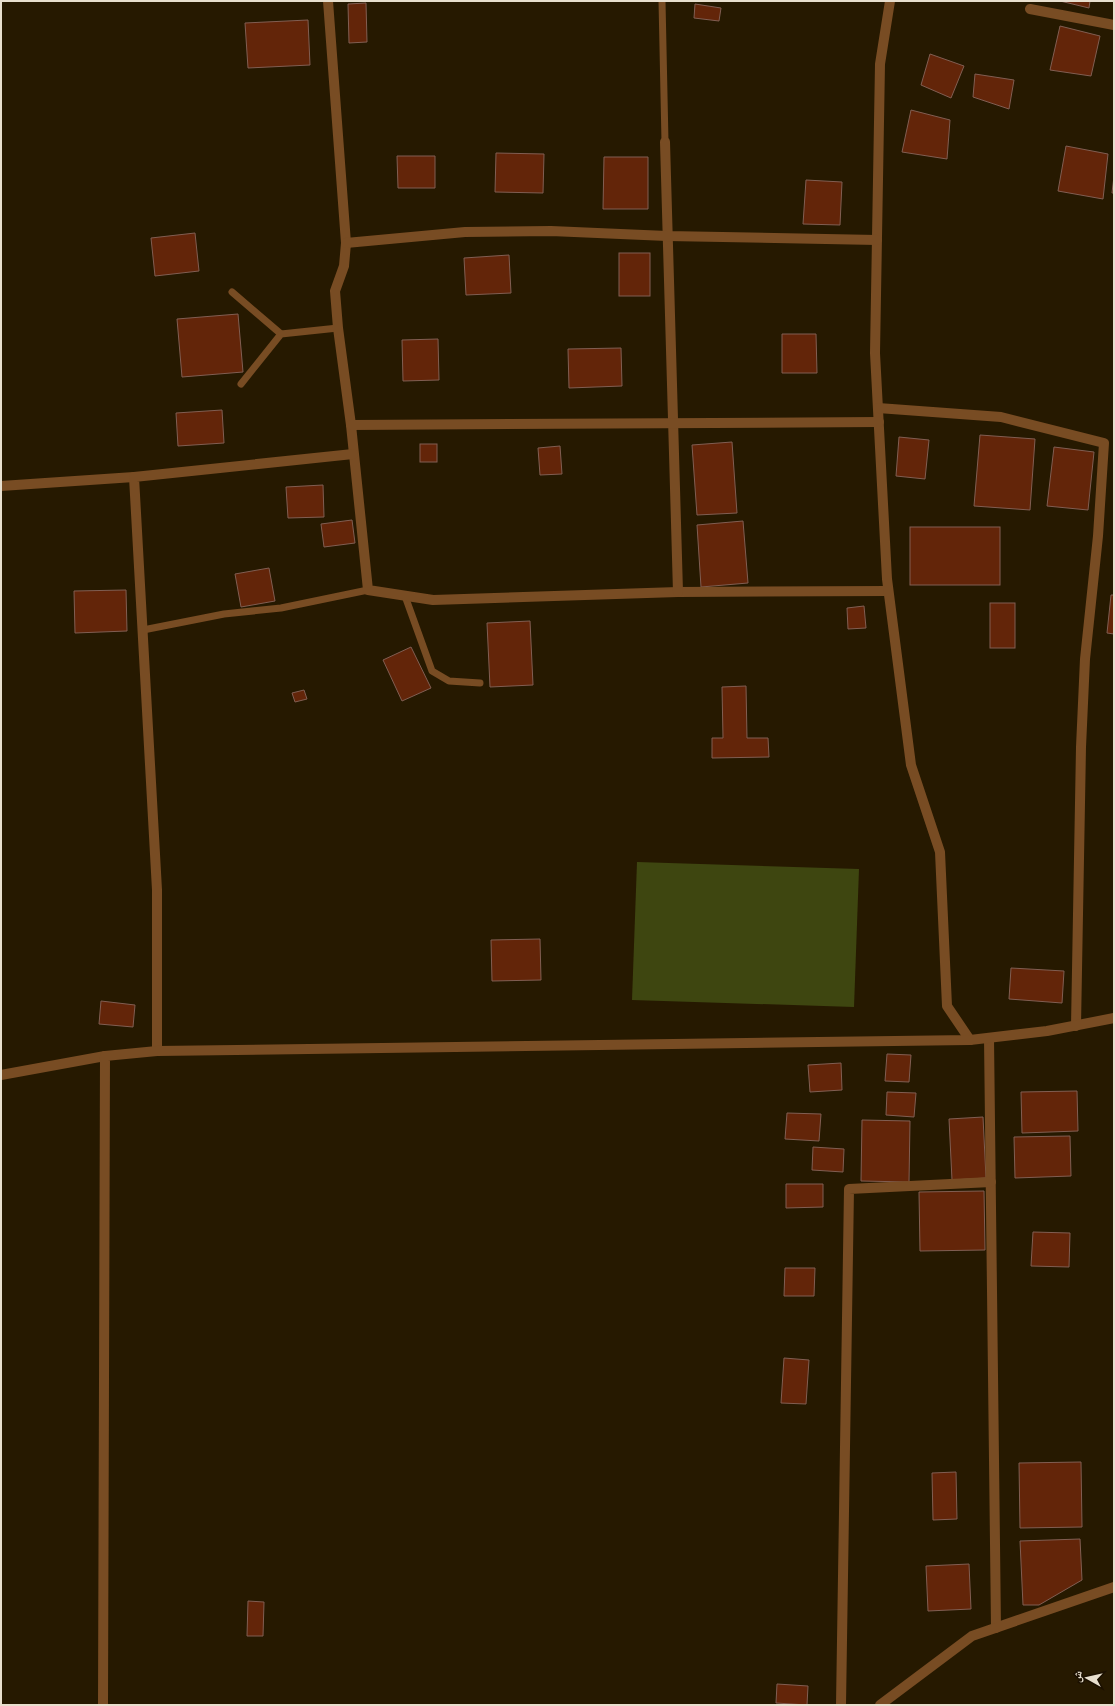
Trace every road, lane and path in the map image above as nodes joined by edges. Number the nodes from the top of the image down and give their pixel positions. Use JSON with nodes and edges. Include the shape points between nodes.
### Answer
{"nodes":[{"id":1,"x":328,"y":1,"type":"edge"},
{"id":2,"x":662,"y":1,"type":"edge"},
{"id":3,"x":890,"y":1,"type":"edge"},
{"id":4,"x":1030,"y":9,"type":"dead end"},
{"id":5,"x":1114,"y":25,"type":"edge"},
{"id":6,"x":665,"y":142,"type":"joint"},
{"id":7,"x":667,"y":236,"type":"junction"},
{"id":8,"x":877,"y":240,"type":"junction"},
{"id":9,"x":346,"y":243,"type":"junction"},
{"id":10,"x":232,"y":292,"type":"dead end"},
{"id":11,"x":338,"y":328,"type":"junction"},
{"id":12,"x":281,"y":334,"type":"junction"},
{"id":13,"x":241,"y":384,"type":"dead end"},
{"id":14,"x":878,"y":408,"type":"junction"},
{"id":15,"x":879,"y":422,"type":"junction"},
{"id":16,"x":672,"y":424,"type":"junction"},
{"id":17,"x":351,"y":425,"type":"junction"},
{"id":18,"x":354,"y":454,"type":"junction"},
{"id":19,"x":134,"y":477,"type":"junction"},
{"id":20,"x":1,"y":486,"type":"edge"},
{"id":21,"x":368,"y":590,"type":"junction"},
{"id":22,"x":888,"y":591,"type":"junction"},
{"id":23,"x":678,"y":592,"type":"junction"},
{"id":24,"x":405,"y":596,"type":"junction"},
{"id":25,"x":143,"y":630,"type":"junction"},
{"id":26,"x":480,"y":683,"type":"dead end"},
{"id":27,"x":1114,"y":1018,"type":"edge"},
{"id":28,"x":1076,"y":1026,"type":"junction"},
{"id":29,"x":989,"y":1038,"type":"junction"},
{"id":30,"x":970,"y":1040,"type":"junction"},
{"id":31,"x":157,"y":1051,"type":"junction"},
{"id":32,"x":104,"y":1056,"type":"junction"},
{"id":33,"x":1,"y":1075,"type":"edge"},
{"id":34,"x":991,"y":1182,"type":"junction"},
{"id":35,"x":1114,"y":1587,"type":"edge"},
{"id":36,"x":996,"y":1628,"type":"junction"},
{"id":37,"x":103,"y":1705,"type":"edge"},
{"id":38,"x":841,"y":1705,"type":"edge"},
{"id":39,"x":880,"y":1705,"type":"edge"}],
"edges":[{"from":1,"to":9,"type":"street"},
{"from":2,"to":6,"type":"lane"},
{"from":3,"to":8,"type":"street","via":[[880,64]]},
{"from":4,"to":5,"type":"street"},
{"from":6,"to":7,"type":"street"},
{"from":7,"to":8,"type":"street"},
{"from":7,"to":9,"type":"street","via":[[552,231],[465,232]]},
{"from":7,"to":16,"type":"street"},
{"from":8,"to":14,"type":"street","via":[[875,353]]},
{"from":9,"to":11,"type":"street","via":[[344,266],[335,291]]},
{"from":10,"to":12,"type":"lane"},
{"from":11,"to":12,"type":"lane"},
{"from":11,"to":17,"type":"street"},
{"from":12,"to":13,"type":"lane"},
{"from":14,"to":15,"type":"street"},
{"from":14,"to":28,"type":"street","via":[[1001,417],[1104,443],[1098,536],[1085,659]]},
{"from":15,"to":16,"type":"street"},
{"from":15,"to":22,"type":"street"},
{"from":16,"to":17,"type":"street"},
{"from":16,"to":23,"type":"street"},
{"from":17,"to":18,"type":"street"},
{"from":18,"to":19,"type":"street"},
{"from":18,"to":21,"type":"street"},
{"from":19,"to":20,"type":"street"},
{"from":19,"to":25,"type":"street"},
{"from":21,"to":24,"type":"street"},
{"from":21,"to":25,"type":"lane","via":[[281,608],[224,614]]},
{"from":22,"to":23,"type":"street"},
{"from":22,"to":30,"type":"street","via":[[911,765],[940,852],[947,1006]]},
{"from":23,"to":24,"type":"street","via":[[433,600]]},
{"from":24,"to":26,"type":"lane","via":[[432,671],[449,680]]},
{"from":25,"to":31,"type":"street","via":[[157,890]]},
{"from":27,"to":28,"type":"street"},
{"from":28,"to":29,"type":"street"},
{"from":29,"to":30,"type":"street"},
{"from":29,"to":34,"type":"street"},
{"from":30,"to":31,"type":"street"},
{"from":31,"to":32,"type":"street"},
{"from":32,"to":33,"type":"street"},
{"from":32,"to":37,"type":"street"},
{"from":34,"to":36,"type":"street"},
{"from":34,"to":38,"type":"street","via":[[849,1189]]},
{"from":35,"to":36,"type":"street"},
{"from":36,"to":39,"type":"street","via":[[972,1636]]}]}
